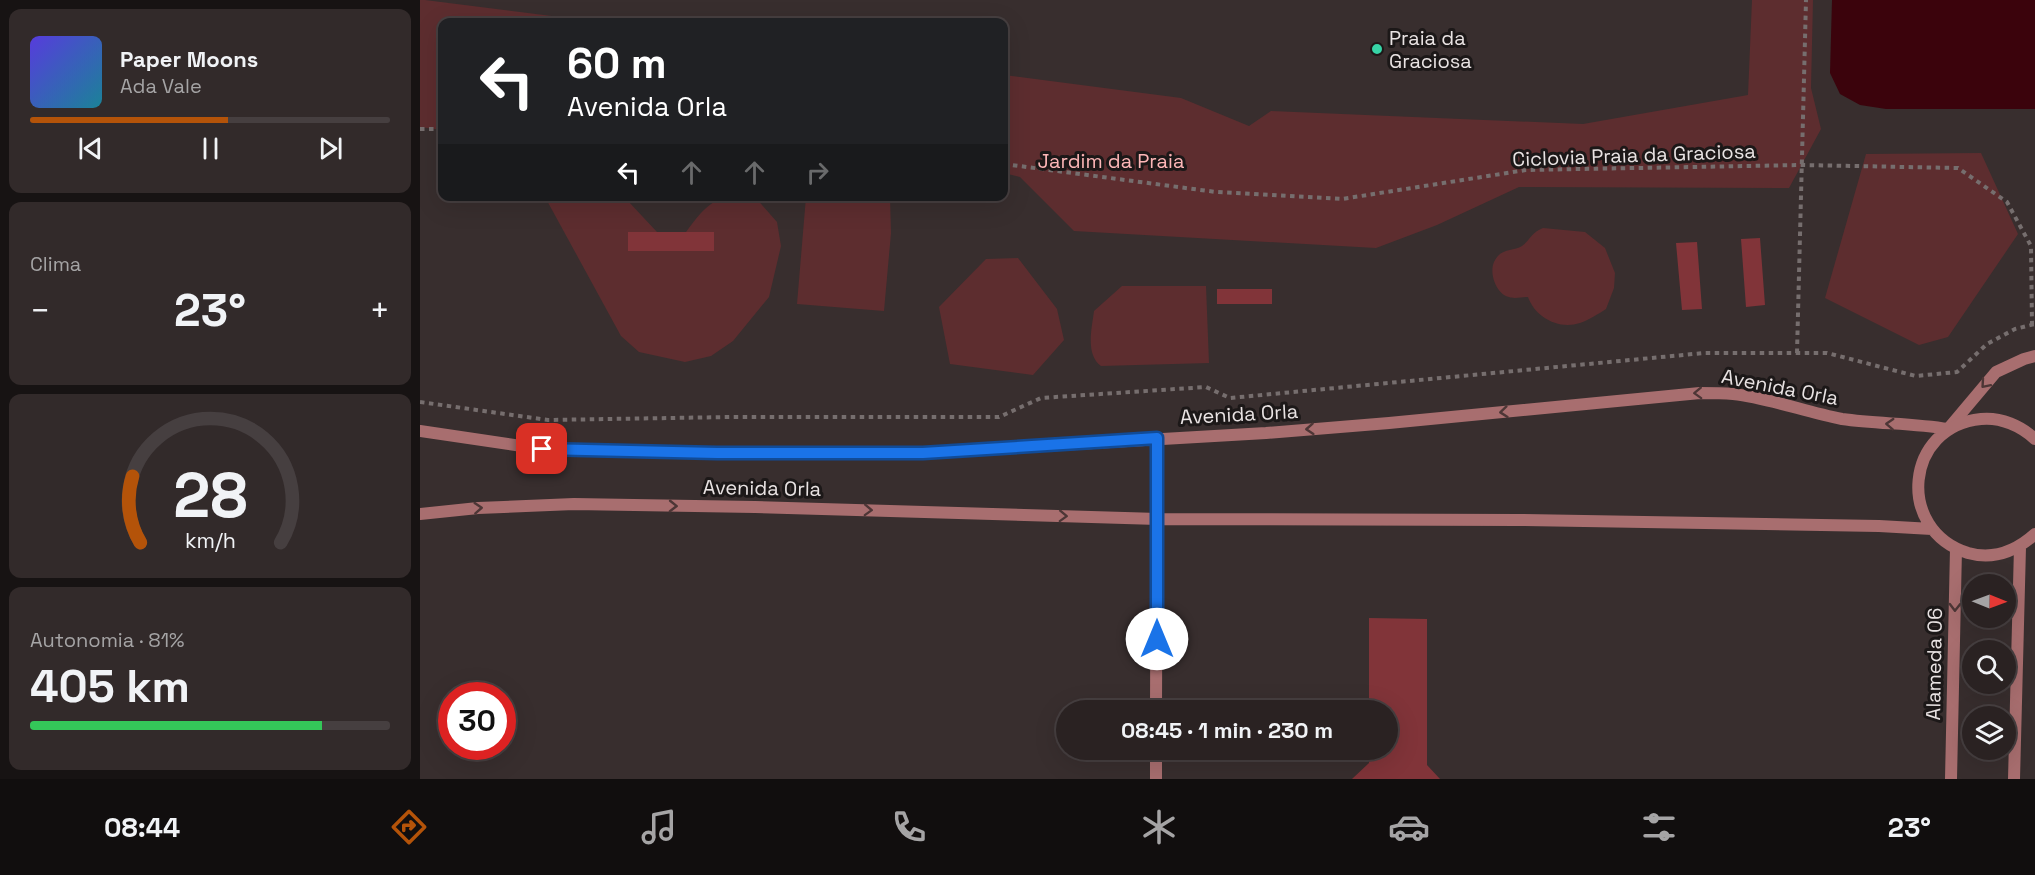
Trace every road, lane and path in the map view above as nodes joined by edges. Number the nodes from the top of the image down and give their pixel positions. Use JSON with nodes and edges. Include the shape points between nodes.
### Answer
{"nodes":[{"id":1,"x":1806,"y":0,"type":"edge"},
{"id":2,"x":420,"y":129,"type":"edge"},
{"id":3,"x":438,"y":129,"type":"edge"},
{"id":4,"x":1008,"y":165,"type":"edge"},
{"id":5,"x":1802,"y":165,"type":"junction"},
{"id":6,"x":2033,"y":325,"type":"edge"},
{"id":7,"x":1797,"y":353,"type":"junction"},
{"id":8,"x":2035,"y":356,"type":"edge"},
{"id":9,"x":420,"y":402,"type":"edge"},
{"id":10,"x":1948,"y":429,"type":"junction"},
{"id":11,"x":421,"y":431,"type":"edge"},
{"id":12,"x":1157,"y":438,"type":"junction"},
{"id":13,"x":2035,"y":440,"type":"edge"},
{"id":14,"x":420,"y":445,"type":"edge"},
{"id":15,"x":420,"y":514,"type":"edge"},
{"id":16,"x":1158,"y":519,"type":"junction"},
{"id":17,"x":1932,"y":529,"type":"junction"},
{"id":18,"x":2035,"y":534,"type":"edge"},
{"id":19,"x":2026,"y":545,"type":"edge"},
{"id":20,"x":1956,"y":549,"type":"junction"},
{"id":21,"x":1156,"y":700,"type":"edge"},
{"id":22,"x":1156,"y":760,"type":"edge"},
{"id":23,"x":1156,"y":779,"type":"edge"},
{"id":24,"x":1952,"y":779,"type":"edge"},
{"id":25,"x":2014,"y":779,"type":"edge"}],
"edges":[{"from":1,"to":5,"type":"path"},
{"from":2,"to":3,"type":"path"},
{"from":4,"to":5,"type":"path","name":"Ciclovia Praia da Graciosa","via":[[1216,192],[1342,199],[1526,170]]},
{"from":5,"to":6,"type":"path","name":"Ciclovia Praia da Graciosa","via":[[1958,168],[2007,202],[2031,246]]},
{"from":5,"to":7,"type":"path"},
{"from":6,"to":7,"type":"path","via":[[2015,329],[1987,344],[1958,372],[1916,376],[1827,352]]},
{"from":7,"to":9,"type":"path","via":[[1704,353],[1230,398],[1206,387],[1041,398],[999,417],[548,420]]},
{"from":8,"to":10,"type":"street","one_way":true,"via":[[1996,372]]},
{"from":10,"to":12,"type":"street","name":"Avenida Orla","one_way":true,"via":[[1853,420],[1732,394],[1700,393],[1389,423]]},
{"from":10,"to":13,"type":"street","via":[[1969,420],[1992,418],[2014,424]]},
{"from":10,"to":17,"type":"street","via":[[1934,442],[1918,476],[1922,513]]},
{"from":11,"to":12,"type":"street","name":"Avenida Orla","via":[[542,449],[717,453],[923,453]]},
{"from":11,"to":14,"type":"street"},
{"from":12,"to":16,"type":"street"},
{"from":15,"to":16,"type":"street","name":"Avenida Orla","one_way":true,"via":[[574,504]]},
{"from":16,"to":17,"type":"street","name":"Avenida Orla","via":[[1518,520]]},
{"from":16,"to":21,"type":"street"},
{"from":17,"to":20,"type":"street"},
{"from":18,"to":19,"type":"street"},
{"from":19,"to":20,"type":"street","via":[[1999,554],[1977,555]]},
{"from":19,"to":25,"type":"street"},
{"from":20,"to":24,"type":"street","name":"Alameda 06","one_way":true},
{"from":22,"to":23,"type":"street"}]}
